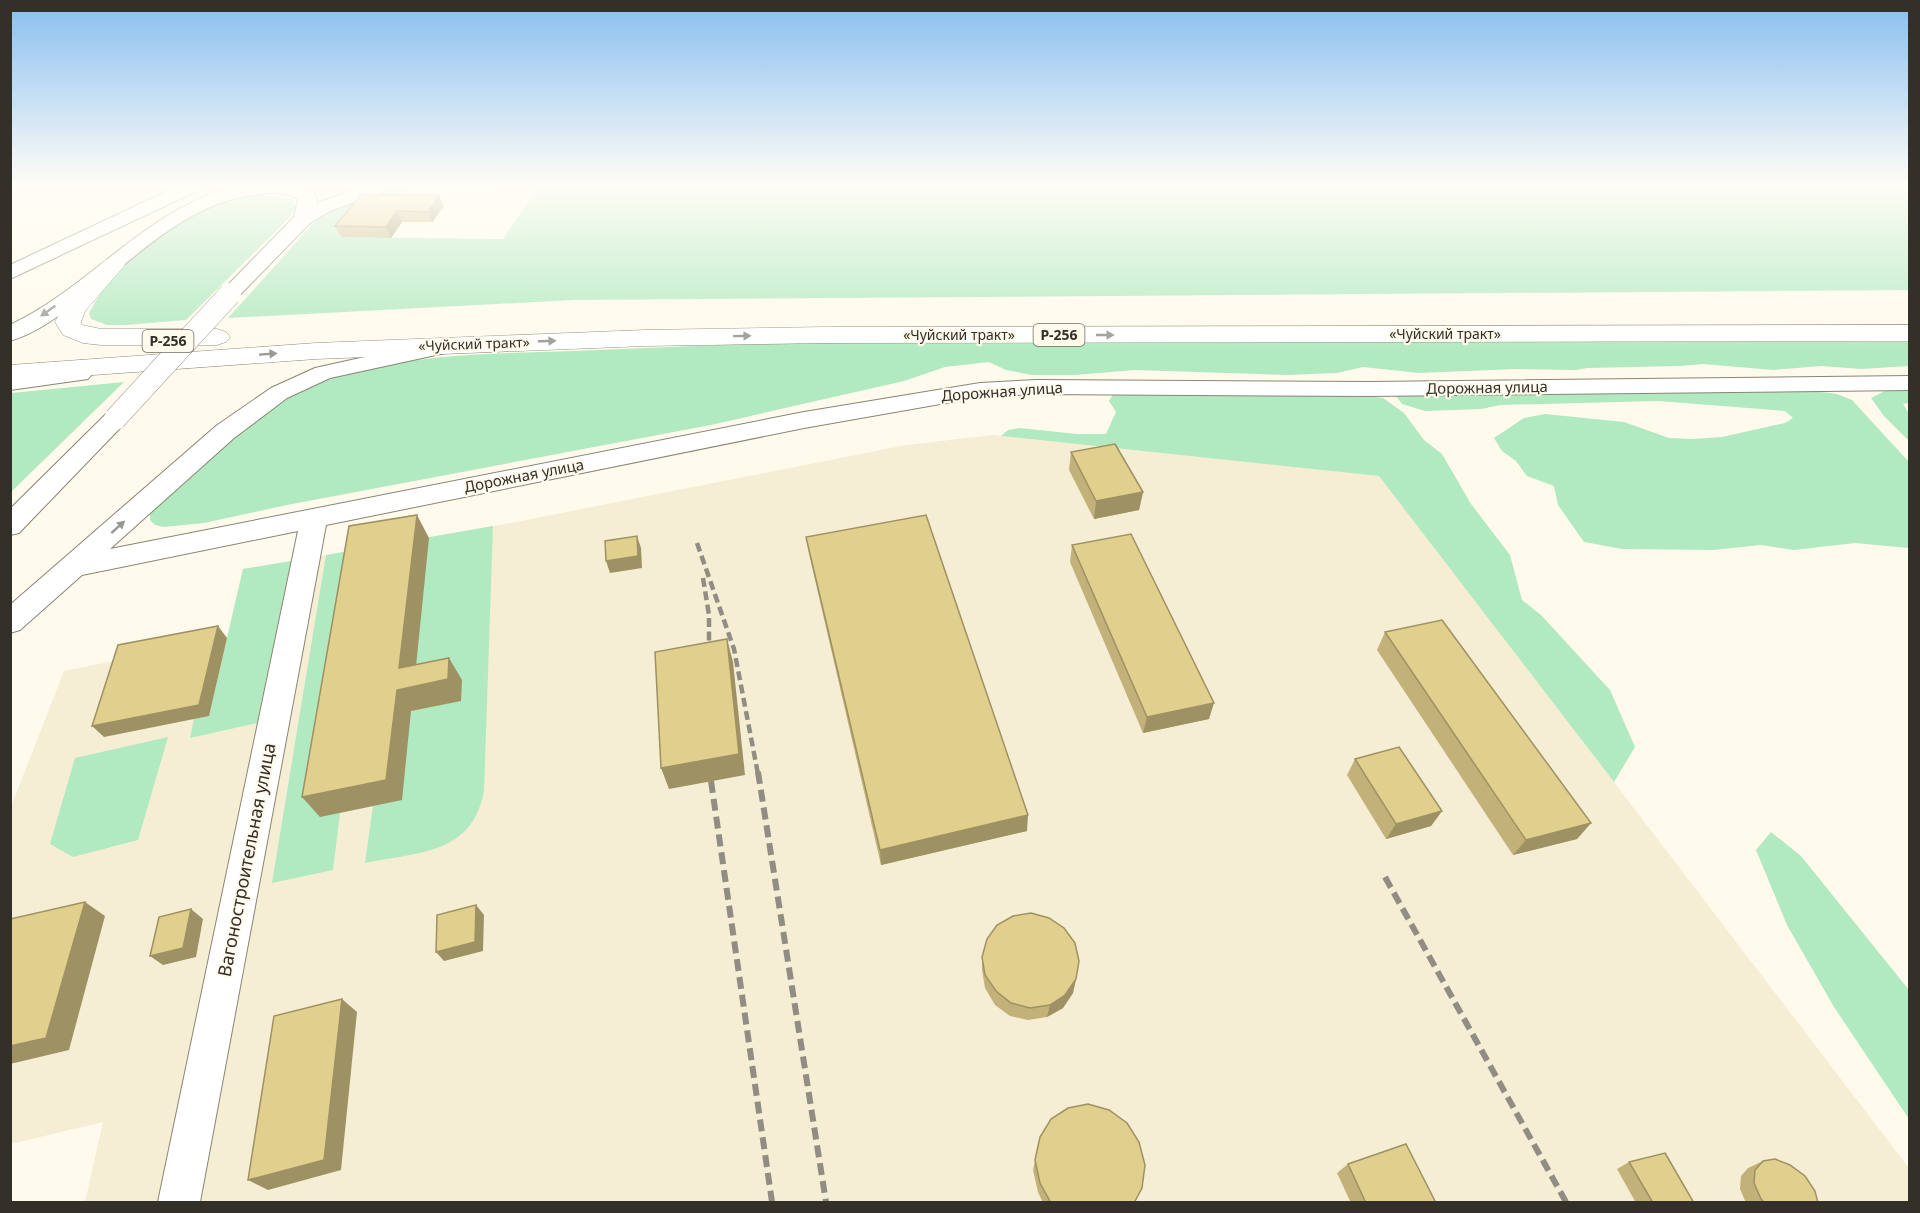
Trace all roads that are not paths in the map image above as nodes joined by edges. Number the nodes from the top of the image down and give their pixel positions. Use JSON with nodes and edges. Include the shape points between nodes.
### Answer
{"nodes":[{"id":1,"x":74,"y":243,"type":"edge"},
{"id":2,"x":140,"y":243,"type":"edge"},
{"id":3,"x":280,"y":243,"type":"edge"},
{"id":4,"x":113,"y":265,"type":"junction"},
{"id":5,"x":10,"y":273,"type":"edge"},
{"id":6,"x":1910,"y":314,"type":"edge"},
{"id":7,"x":1910,"y":333,"type":"edge"},
{"id":8,"x":10,"y":334,"type":"edge"},
{"id":9,"x":457,"y":344,"type":"junction"},
{"id":10,"x":216,"y":348,"type":"junction"},
{"id":11,"x":10,"y":354,"type":"edge"},
{"id":12,"x":10,"y":373,"type":"edge"},
{"id":13,"x":10,"y":382,"type":"edge"},
{"id":14,"x":1910,"y":383,"type":"edge"},
{"id":15,"x":314,"y":518,"type":"junction"},
{"id":16,"x":10,"y":526,"type":"edge"},
{"id":17,"x":74,"y":566,"type":"junction"},
{"id":18,"x":10,"y":622,"type":"edge"},
{"id":19,"x":179,"y":1203,"type":"edge"}],
"edges":[{"from":1,"to":5,"type":"street"},
{"from":2,"to":4,"type":"street"},
{"from":3,"to":16,"type":"street","bridge":true},
{"from":4,"to":8,"type":"street","one_way":true},
{"from":4,"to":10,"type":"highway","via":[[73,310],[68,322],[72,330],[83,335]]},
{"from":6,"to":10,"type":"highway","name":"«Чуйский тракт»","number":"Р-256","via":[[651,318],[465,324]]},
{"from":9,"to":7,"type":"highway","name":"«Чуйский тракт»","number":"Р-256","one_way":true,"via":[[827,335]]},
{"from":10,"to":9,"type":"highway","name":"«Чуйский тракт»","number":"Р-256","one_way":true},
{"from":17,"to":9,"type":"street","one_way":true,"via":[[225,432],[279,393],[323,373]]},
{"from":10,"to":11,"type":"highway","name":"«Чуйский тракт»","number":"Р-256"},
{"from":10,"to":12,"type":"highway","name":"«Чуйский тракт»","number":"Р-256"},
{"from":10,"to":13,"type":"street"},
{"from":14,"to":15,"type":"street","name":"Дорожная улица","via":[[980,390],[804,420]]},
{"from":15,"to":17,"type":"street","name":"Дорожная улица"},
{"from":15,"to":19,"type":"street","name":"Вагоностроительная улица"},
{"from":17,"to":18,"type":"street"}]}
